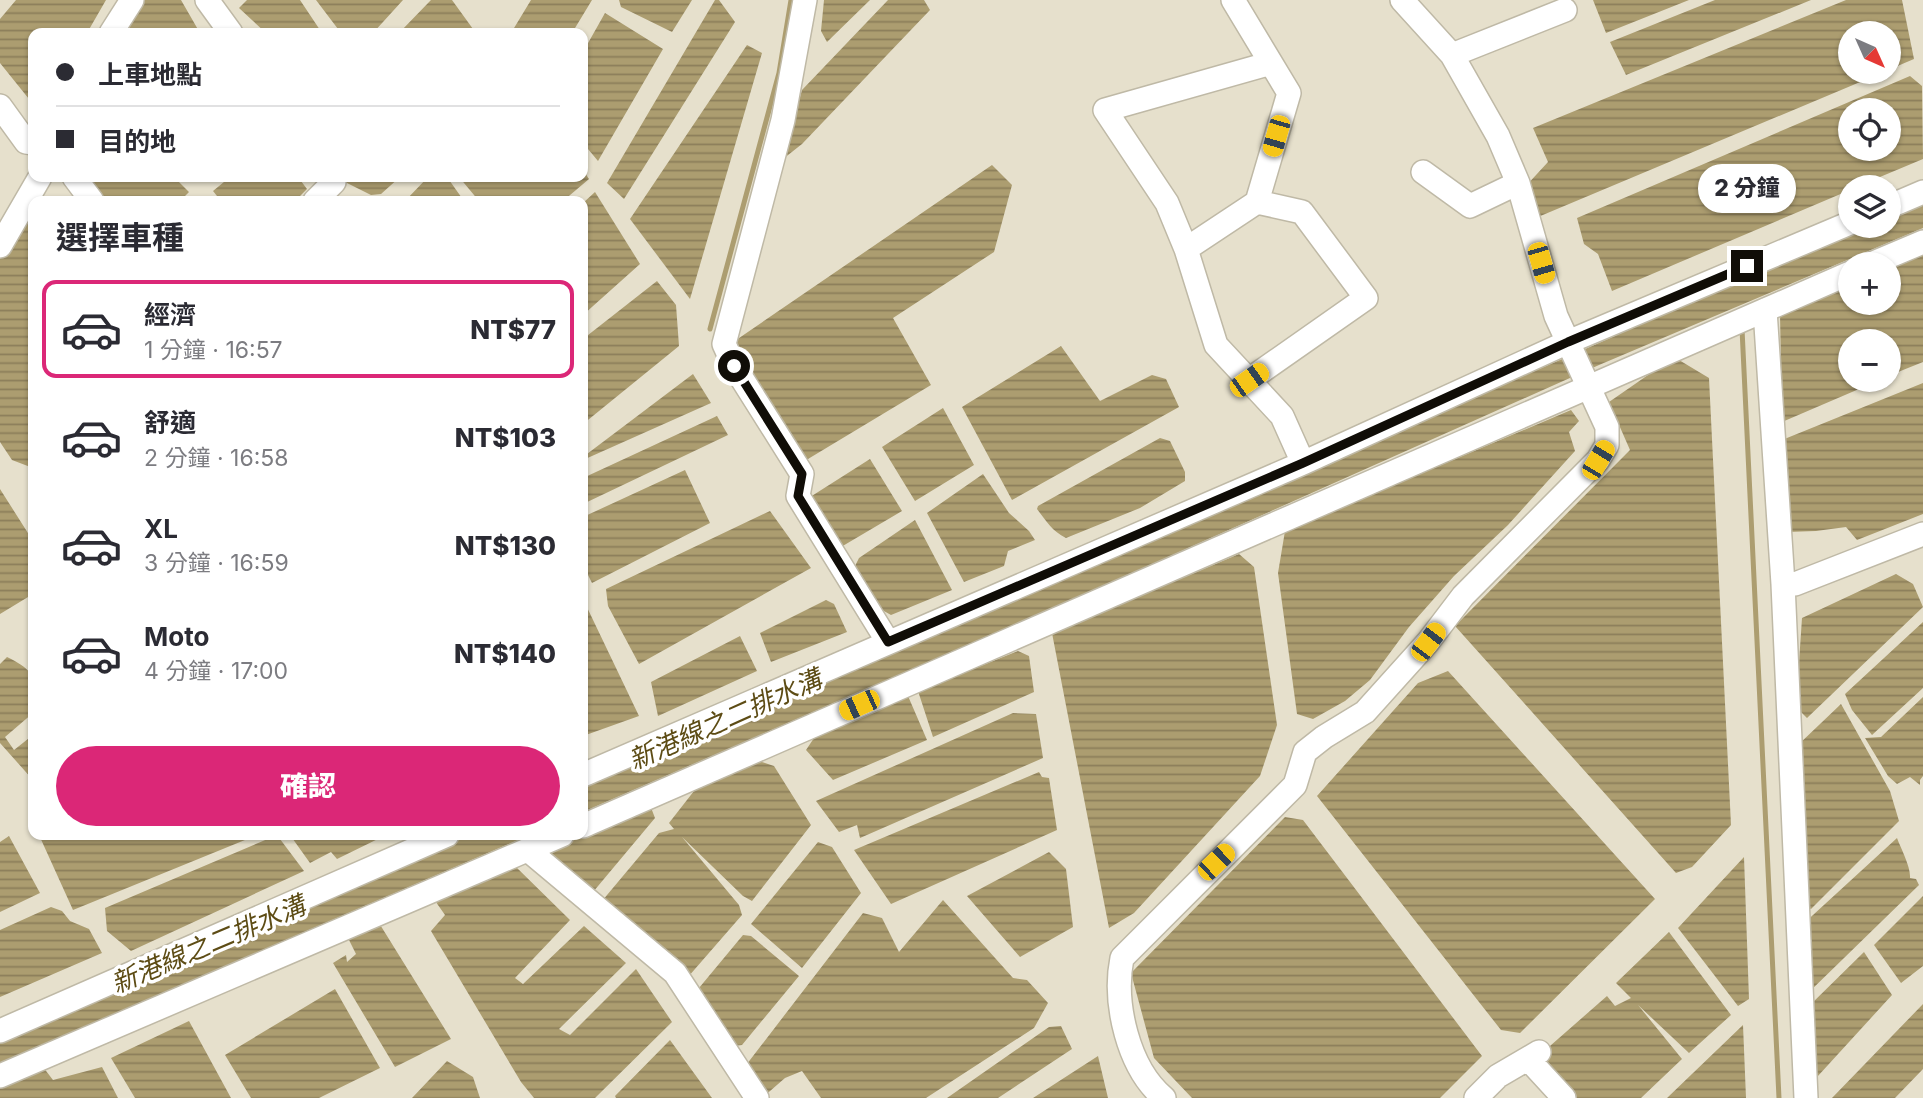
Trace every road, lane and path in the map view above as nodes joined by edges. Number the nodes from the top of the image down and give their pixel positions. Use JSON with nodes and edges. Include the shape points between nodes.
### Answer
{"nodes":[{"id":1,"x":132,"y":0,"type":"edge"},
{"id":2,"x":206,"y":0,"type":"edge"},
{"id":3,"x":805,"y":0,"type":"edge"},
{"id":4,"x":1233,"y":0,"type":"edge"},
{"id":5,"x":1402,"y":0,"type":"edge"},
{"id":6,"x":1565,"y":10,"type":"dead end"},
{"id":7,"x":114,"y":28,"type":"edge"},
{"id":8,"x":227,"y":28,"type":"edge"},
{"id":9,"x":1452,"y":55,"type":"junction"},
{"id":10,"x":1271,"y":63,"type":"junction"},
{"id":11,"x":0,"y":106,"type":"edge"},
{"id":12,"x":28,"y":142,"type":"edge"},
{"id":13,"x":1423,"y":172,"type":"dead end"},
{"id":14,"x":334,"y":182,"type":"dead end"},
{"id":15,"x":1518,"y":183,"type":"junction"},
{"id":16,"x":1923,"y":192,"type":"edge"},
{"id":17,"x":320,"y":196,"type":"edge"},
{"id":18,"x":28,"y":198,"type":"edge"},
{"id":19,"x":1901,"y":201,"type":"edge"},
{"id":20,"x":1257,"y":202,"type":"junction"},
{"id":21,"x":1838,"y":228,"type":"edge"},
{"id":22,"x":1923,"y":242,"type":"edge"},
{"id":23,"x":0,"y":246,"type":"edge"},
{"id":24,"x":1186,"y":249,"type":"junction"},
{"id":25,"x":1899,"y":252,"type":"edge"},
{"id":26,"x":1838,"y":278,"type":"edge"},
{"id":27,"x":1765,"y":310,"type":"junction"},
{"id":28,"x":1568,"y":342,"type":"junction"},
{"id":29,"x":1249,"y":380,"type":"junction"},
{"id":30,"x":1589,"y":386,"type":"junction"},
{"id":31,"x":1303,"y":463,"type":"junction"},
{"id":32,"x":1923,"y":534,"type":"edge"},
{"id":33,"x":1783,"y":584,"type":"junction"},
{"id":34,"x":888,"y":642,"type":"junction"},
{"id":35,"x":588,"y":773,"type":"edge"},
{"id":36,"x":588,"y":823,"type":"edge"},
{"id":37,"x":436,"y":840,"type":"edge"},
{"id":38,"x":551,"y":840,"type":"edge"},
{"id":39,"x":528,"y":850,"type":"junction"},
{"id":40,"x":0,"y":1031,"type":"edge"},
{"id":41,"x":0,"y":1076,"type":"edge"},
{"id":42,"x":1153,"y":1094,"type":"edge"},
{"id":43,"x":757,"y":1098,"type":"edge"},
{"id":44,"x":1476,"y":1098,"type":"edge"},
{"id":45,"x":1564,"y":1098,"type":"edge"},
{"id":46,"x":1806,"y":1098,"type":"edge"}],
"edges":[{"from":1,"to":7,"type":"street"},
{"from":2,"to":8,"type":"street"},
{"from":3,"to":34,"type":"street","via":[[783,120],[724,344],[802,474],[798,496]]},
{"from":4,"to":10,"type":"street"},
{"from":5,"to":9,"type":"street"},
{"from":6,"to":9,"type":"street"},
{"from":9,"to":15,"type":"street","via":[[1498,136]]},
{"from":10,"to":20,"type":"street","via":[[1289,93]]},
{"from":10,"to":24,"type":"street","via":[[1105,110],[1167,203]]},
{"from":11,"to":12,"type":"street"},
{"from":13,"to":15,"type":"street","via":[[1470,206]]},
{"from":14,"to":17,"type":"street"},
{"from":15,"to":28,"type":"street","via":[[1556,316]]},
{"from":16,"to":19,"type":"street"},
{"from":18,"to":23,"type":"street"},
{"from":20,"to":24,"type":"street"},
{"from":20,"to":29,"type":"street","via":[[1302,212],[1366,298]]},
{"from":21,"to":28,"type":"street"},
{"from":22,"to":25,"type":"street"},
{"from":24,"to":29,"type":"street","via":[[1216,345]]},
{"from":26,"to":27,"type":"street"},
{"from":27,"to":30,"type":"street"},
{"from":27,"to":33,"type":"street"},
{"from":28,"to":30,"type":"street"},
{"from":28,"to":31,"type":"street"},
{"from":29,"to":31,"type":"street","via":[[1282,416]]},
{"from":30,"to":36,"type":"street"},
{"from":30,"to":42,"type":"street","via":[[1607,426],[1607,445],[1598,460],[1463,596],[1365,712],[1306,752],[1295,785],[1122,958],[1119,973],[1128,1045]]},
{"from":31,"to":34,"type":"street"},
{"from":32,"to":33,"type":"street","via":[[1795,584]]},
{"from":33,"to":46,"type":"street"},
{"from":34,"to":35,"type":"street"},
{"from":37,"to":40,"type":"street"},
{"from":38,"to":39,"type":"street"},
{"from":39,"to":41,"type":"street"},
{"from":39,"to":43,"type":"street","via":[[675,973]]},
{"from":44,"to":45,"type":"street","via":[[1498,1076],[1534,1055]]}]}
